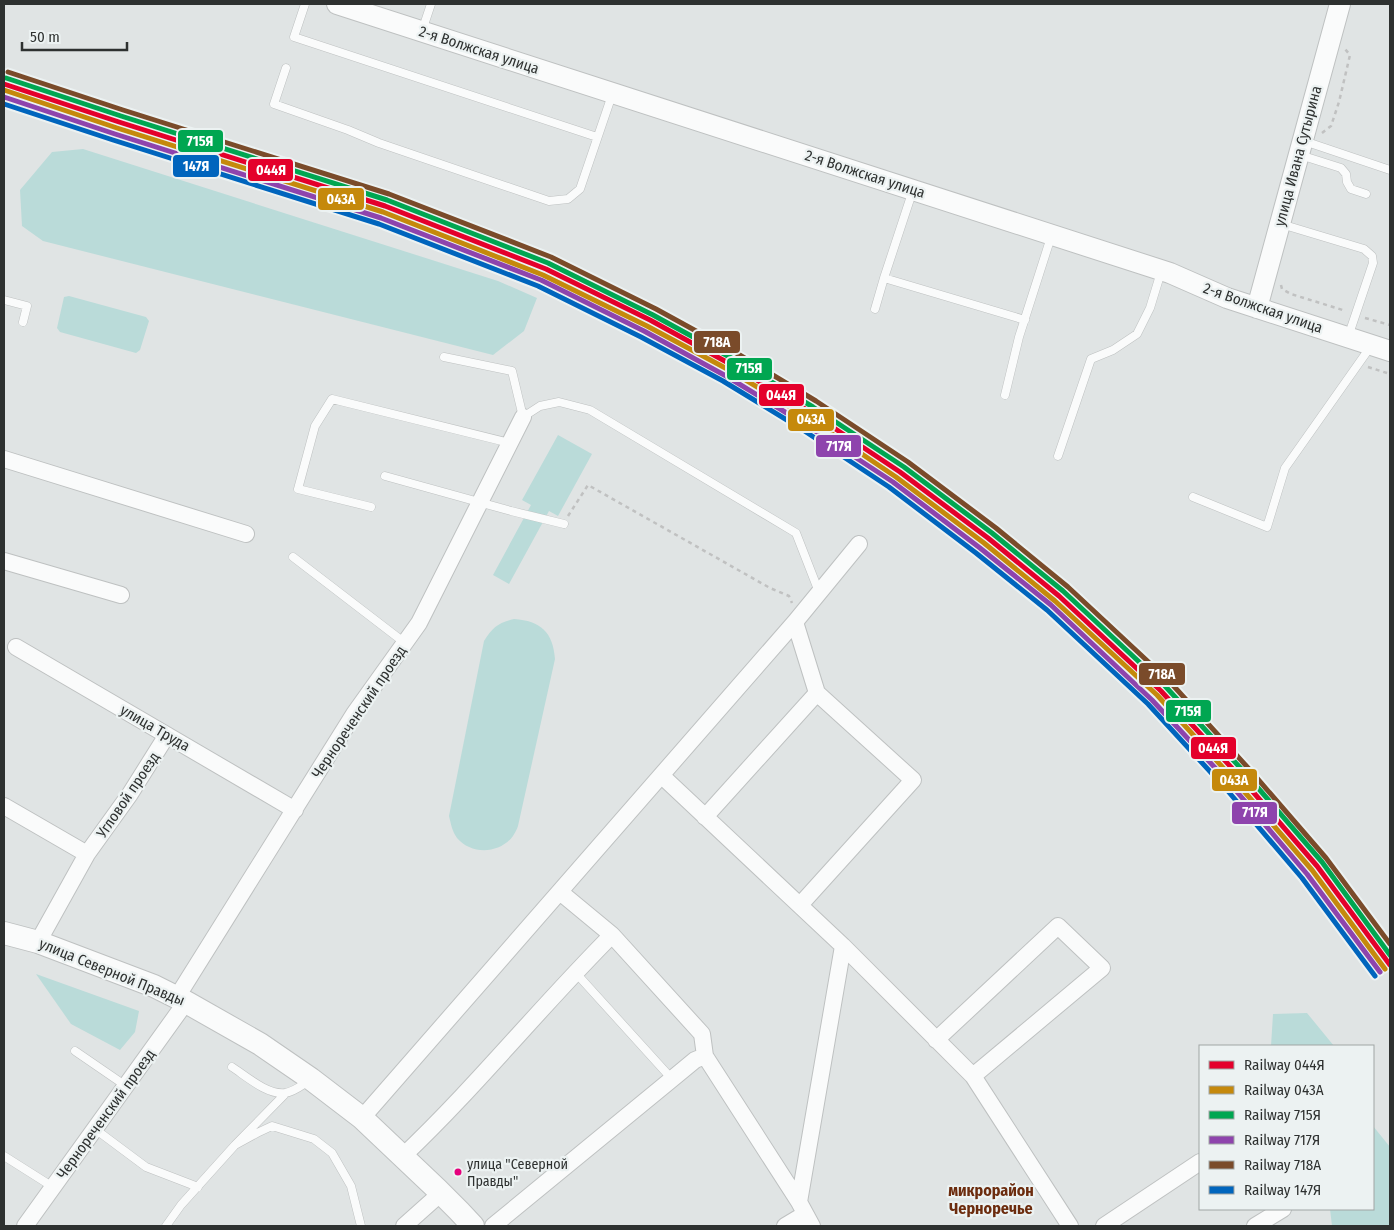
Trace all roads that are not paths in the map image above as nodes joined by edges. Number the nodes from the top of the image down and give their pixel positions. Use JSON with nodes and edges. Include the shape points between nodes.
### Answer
{"nodes":[{"id":1,"x":305,"y":4,"type":"edge"},
{"id":2,"x":337,"y":4,"type":"edge"},
{"id":3,"x":431,"y":4,"type":"edge"},
{"id":4,"x":1340,"y":4,"type":"edge"},
{"id":5,"x":422,"y":31,"type":"junction"},
{"id":6,"x":286,"y":68,"type":"dead end"},
{"id":7,"x":612,"y":93,"type":"junction"},
{"id":8,"x":597,"y":137,"type":"junction"},
{"id":9,"x":1305,"y":147,"type":"junction"},
{"id":10,"x":1390,"y":170,"type":"edge"},
{"id":11,"x":913,"y":190,"type":"junction"},
{"id":12,"x":1366,"y":194,"type":"dead end"},
{"id":13,"x":1280,"y":223,"type":"junction"},
{"id":14,"x":1052,"y":235,"type":"junction"},
{"id":15,"x":1161,"y":270,"type":"junction"},
{"id":16,"x":884,"y":278,"type":"junction"},
{"id":17,"x":4,"y":300,"type":"edge"},
{"id":18,"x":874,"y":308,"type":"dead end"},
{"id":19,"x":1257,"y":308,"type":"junction"},
{"id":20,"x":1025,"y":320,"type":"junction"},
{"id":21,"x":23,"y":322,"type":"dead end"},
{"id":22,"x":1348,"y":337,"type":"junction"},
{"id":23,"x":1381,"y":348,"type":"edge"},
{"id":24,"x":444,"y":357,"type":"dead end"},
{"id":25,"x":1005,"y":394,"type":"dead end"},
{"id":26,"x":523,"y":417,"type":"junction"},
{"id":27,"x":510,"y":443,"type":"junction"},
{"id":28,"x":1058,"y":456,"type":"dead end"},
{"id":29,"x":4,"y":459,"type":"edge"},
{"id":30,"x":385,"y":476,"type":"dead end"},
{"id":31,"x":1193,"y":497,"type":"dead end"},
{"id":32,"x":480,"y":502,"type":"junction"},
{"id":33,"x":370,"y":507,"type":"dead end"},
{"id":34,"x":564,"y":524,"type":"road end"},
{"id":35,"x":246,"y":534,"type":"dead end"},
{"id":36,"x":859,"y":544,"type":"dead end"},
{"id":37,"x":293,"y":557,"type":"dead end"},
{"id":38,"x":4,"y":561,"type":"edge"},
{"id":39,"x":819,"y":593,"type":"junction"},
{"id":40,"x":121,"y":595,"type":"dead end"},
{"id":41,"x":795,"y":622,"type":"junction"},
{"id":42,"x":405,"y":643,"type":"junction"},
{"id":43,"x":16,"y":647,"type":"dead end"},
{"id":44,"x":817,"y":693,"type":"junction"},
{"id":45,"x":167,"y":735,"type":"junction"},
{"id":46,"x":662,"y":776,"type":"junction"},
{"id":47,"x":4,"y":806,"type":"edge"},
{"id":48,"x":295,"y":810,"type":"junction"},
{"id":49,"x":704,"y":816,"type":"junction"},
{"id":50,"x":87,"y":854,"type":"junction"},
{"id":51,"x":560,"y":892,"type":"junction"},
{"id":52,"x":800,"y":906,"type":"junction"},
{"id":53,"x":4,"y":933,"type":"edge"},
{"id":54,"x":612,"y":935,"type":"junction"},
{"id":55,"x":38,"y":942,"type":"junction"},
{"id":56,"x":843,"y":946,"type":"junction"},
{"id":57,"x":575,"y":972,"type":"junction"},
{"id":58,"x":182,"y":999,"type":"junction"},
{"id":59,"x":936,"y":1040,"type":"junction"},
{"id":60,"x":75,"y":1052,"type":"dead end"},
{"id":61,"x":705,"y":1056,"type":"junction"},
{"id":62,"x":232,"y":1067,"type":"dead end"},
{"id":63,"x":973,"y":1076,"type":"junction"},
{"id":64,"x":311,"y":1079,"type":"junction"},
{"id":65,"x":672,"y":1079,"type":"junction"},
{"id":66,"x":126,"y":1086,"type":"junction"},
{"id":67,"x":286,"y":1093,"type":"junction"},
{"id":68,"x":362,"y":1118,"type":"junction"},
{"id":69,"x":95,"y":1129,"type":"junction"},
{"id":70,"x":235,"y":1145,"type":"junction"},
{"id":71,"x":4,"y":1156,"type":"edge"},
{"id":72,"x":402,"y":1157,"type":"junction"},
{"id":73,"x":1199,"y":1163,"type":"edge"},
{"id":74,"x":53,"y":1187,"type":"junction"},
{"id":75,"x":198,"y":1187,"type":"junction"},
{"id":76,"x":441,"y":1193,"type":"junction"},
{"id":77,"x":1281,"y":1210,"type":"edge"},
{"id":78,"x":805,"y":1214,"type":"edge"},
{"id":79,"x":25,"y":1226,"type":"edge"},
{"id":80,"x":166,"y":1226,"type":"edge"},
{"id":81,"x":361,"y":1226,"type":"edge"},
{"id":82,"x":404,"y":1226,"type":"edge"},
{"id":83,"x":473,"y":1226,"type":"edge"},
{"id":84,"x":493,"y":1226,"type":"edge"},
{"id":85,"x":785,"y":1226,"type":"edge"},
{"id":86,"x":1070,"y":1226,"type":"edge"},
{"id":87,"x":1104,"y":1226,"type":"edge"},
{"id":88,"x":1255,"y":1226,"type":"edge"}],
"edges":[{"from":1,"to":8,"type":"lane","via":[[294,37]]},
{"from":2,"to":5,"type":"street","name":"2-я Волжская улица"},
{"from":3,"to":5,"type":"lane"},
{"from":4,"to":9,"type":"street","name":"улица Ивана Сутырина"},
{"from":5,"to":7,"type":"street","name":"2-я Волжская улица"},
{"from":6,"to":8,"type":"lane","via":[[274,104],[378,144],[550,201],[568,199],[580,189]]},
{"from":7,"to":8,"type":"lane"},
{"from":7,"to":11,"type":"street","name":"2-я Волжская улица"},
{"from":9,"to":10,"type":"lane"},
{"from":9,"to":12,"type":"lane","via":[[1341,168],[1351,189]]},
{"from":9,"to":13,"type":"street","name":"улица Ивана Сутырина"},
{"from":11,"to":14,"type":"street","name":"2-я Волжская улица"},
{"from":11,"to":16,"type":"lane"},
{"from":13,"to":19,"type":"street","name":"улица Ивана Сутырина"},
{"from":13,"to":22,"type":"lane","via":[[1364,249],[1372,256],[1373,263]]},
{"from":14,"to":15,"type":"street","name":"2-я Волжская улица"},
{"from":14,"to":20,"type":"lane"},
{"from":15,"to":19,"type":"street","name":"2-я Волжская улица"},
{"from":15,"to":28,"type":"lane","via":[[1150,308],[1137,334],[1113,350],[1092,358]]},
{"from":16,"to":18,"type":"lane"},
{"from":16,"to":20,"type":"lane"},
{"from":17,"to":21,"type":"lane","via":[[27,306]]},
{"from":19,"to":22,"type":"street","name":"2-я Волжская улица"},
{"from":20,"to":25,"type":"lane"},
{"from":22,"to":23,"type":"street","name":"2-я Волжская улица"},
{"from":23,"to":31,"type":"lane","via":[[1285,468],[1267,527]]},
{"from":24,"to":26,"type":"lane","via":[[512,371]]},
{"from":26,"to":27,"type":"street","name":"Чернореченский проезд"},
{"from":26,"to":39,"type":"lane","via":[[540,406],[558,402],[590,410],[796,533]]},
{"from":27,"to":32,"type":"street","name":"Чернореченский проезд"},
{"from":27,"to":33,"type":"lane","via":[[332,399],[315,426],[298,489]]},
{"from":29,"to":35,"type":"street"},
{"from":30,"to":32,"type":"lane"},
{"from":32,"to":34,"type":"lane"},
{"from":32,"to":42,"type":"street","name":"Чернореченский проезд","via":[[419,623]]},
{"from":36,"to":39,"type":"street"},
{"from":37,"to":42,"type":"lane"},
{"from":38,"to":40,"type":"street"},
{"from":39,"to":41,"type":"street"},
{"from":41,"to":44,"type":"street"},
{"from":41,"to":46,"type":"street"},
{"from":42,"to":48,"type":"street","name":"Чернореченский проезд","via":[[354,714]]},
{"from":43,"to":45,"type":"street","name":"улица Труда"},
{"from":44,"to":49,"type":"street"},
{"from":44,"to":52,"type":"street","via":[[912,780]]},
{"from":45,"to":48,"type":"street","name":"улица Труда"},
{"from":45,"to":50,"type":"street","name":"Угловой проезд"},
{"from":46,"to":49,"type":"street"},
{"from":46,"to":51,"type":"street"},
{"from":47,"to":50,"type":"street","name":"Угловой проезд"},
{"from":48,"to":58,"type":"street","name":"Чернореченский проезд"},
{"from":49,"to":52,"type":"street"},
{"from":50,"to":55,"type":"street","name":"Угловой проезд"},
{"from":51,"to":54,"type":"street"},
{"from":51,"to":68,"type":"street"},
{"from":52,"to":56,"type":"street"},
{"from":53,"to":55,"type":"main road","name":"улица Северной Правды"},
{"from":54,"to":57,"type":"street"},
{"from":54,"to":61,"type":"street","via":[[702,1034]]},
{"from":55,"to":58,"type":"main road","name":"улица Северной Правды"},
{"from":56,"to":59,"type":"street"},
{"from":56,"to":78,"type":"street"},
{"from":57,"to":65,"type":"lane"},
{"from":57,"to":72,"type":"street","via":[[433,1128]]},
{"from":58,"to":64,"type":"main road","name":"улица Северной Правды","via":[[260,1044]]},
{"from":58,"to":66,"type":"street","name":"Чернореченский проезд"},
{"from":59,"to":63,"type":"street"},
{"from":59,"to":63,"type":"street","via":[[1058,926],[1102,968]]},
{"from":60,"to":66,"type":"lane"},
{"from":61,"to":65,"type":"street"},
{"from":61,"to":78,"type":"street"},
{"from":62,"to":67,"type":"lane","via":[[271,1092]]},
{"from":63,"to":86,"type":"street"},
{"from":64,"to":67,"type":"lane"},
{"from":64,"to":68,"type":"main road","name":"улица Северной Правды"},
{"from":65,"to":84,"type":"street"},
{"from":66,"to":69,"type":"street","name":"Чернореченский проезд"},
{"from":67,"to":70,"type":"lane"},
{"from":68,"to":72,"type":"main road","name":"улица Северной Правды"},
{"from":69,"to":74,"type":"street","name":"Чернореченский проезд"},
{"from":69,"to":75,"type":"lane","via":[[146,1167]]},
{"from":70,"to":75,"type":"lane"},
{"from":70,"to":81,"type":"lane","via":[[272,1126],[314,1139],[332,1152],[351,1186]]},
{"from":71,"to":74,"type":"lane"},
{"from":72,"to":76,"type":"main road","name":"улица Северной Правды"},
{"from":73,"to":87,"type":"street"},
{"from":74,"to":79,"type":"street","name":"Чернореченский проезд"},
{"from":75,"to":80,"type":"lane"},
{"from":76,"to":82,"type":"street"},
{"from":76,"to":83,"type":"main road","name":"улица Северной Правды"},
{"from":77,"to":88,"type":"street"},
{"from":78,"to":85,"type":"street"}]}
